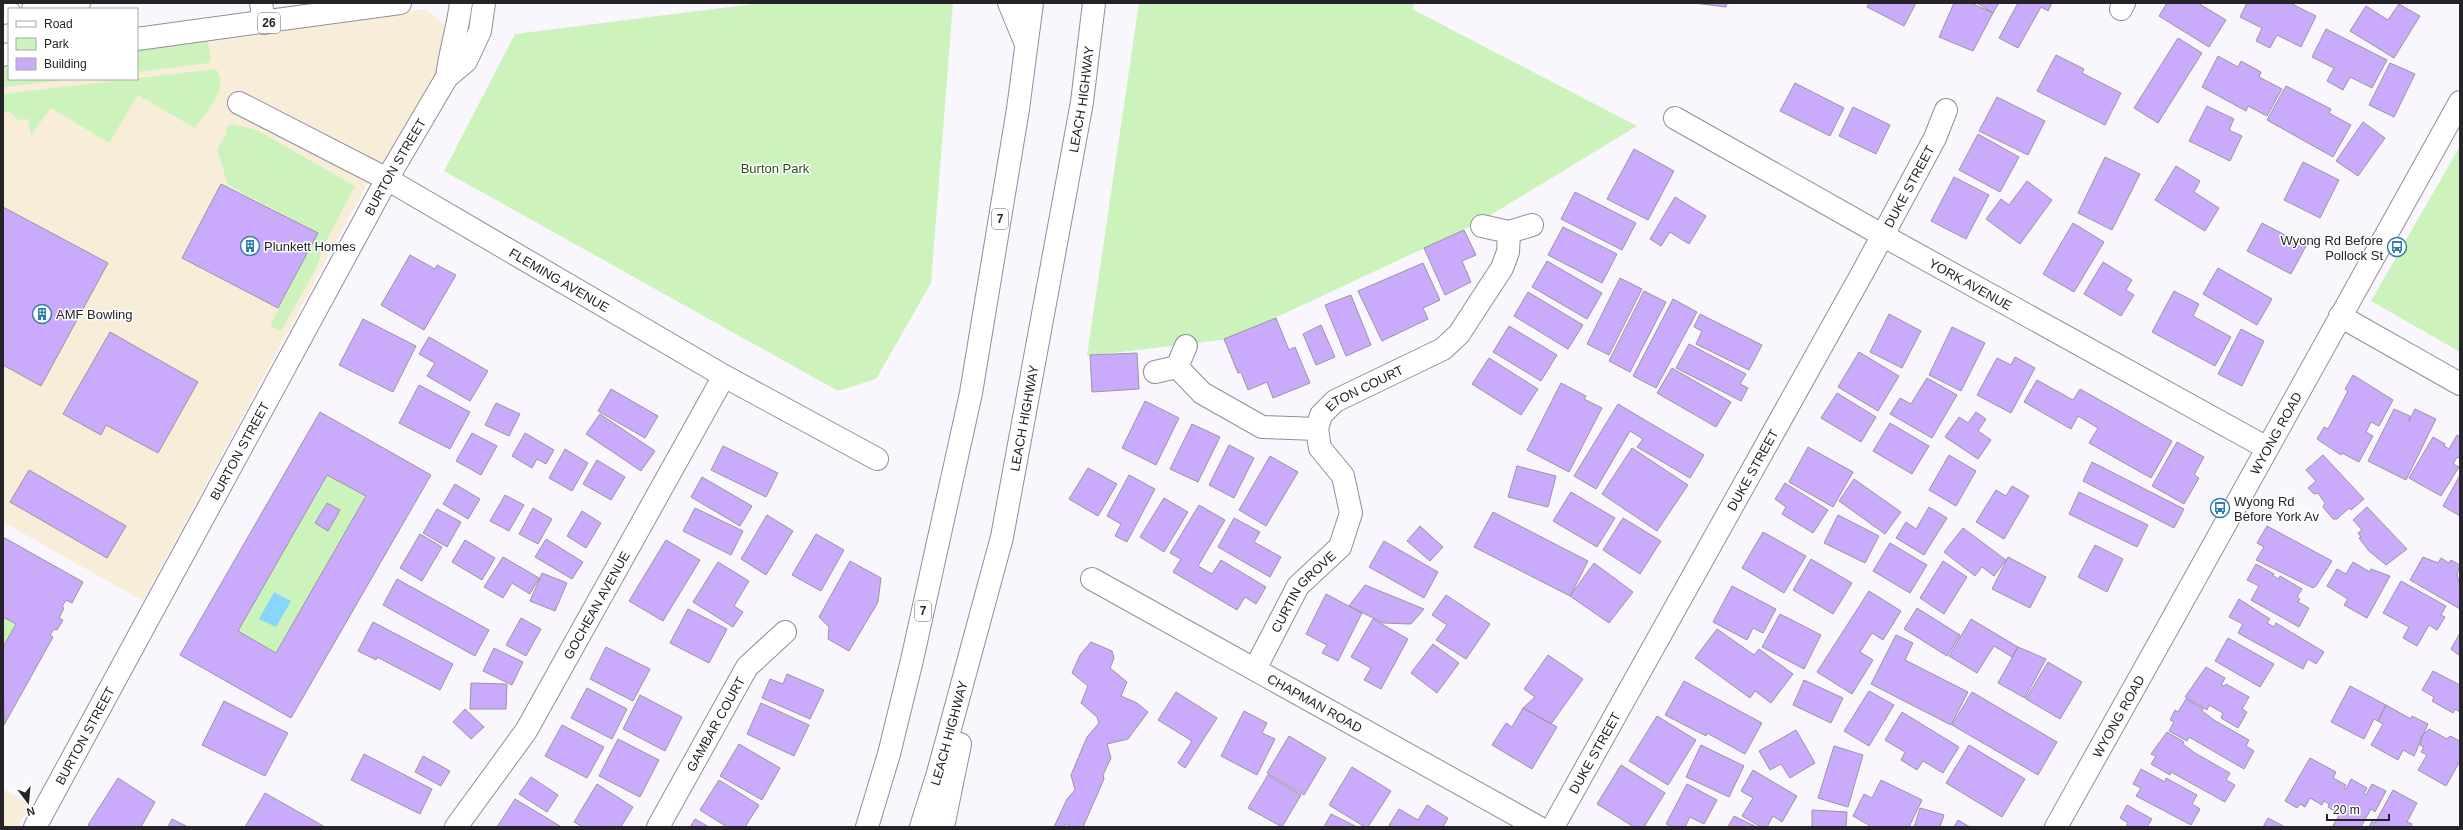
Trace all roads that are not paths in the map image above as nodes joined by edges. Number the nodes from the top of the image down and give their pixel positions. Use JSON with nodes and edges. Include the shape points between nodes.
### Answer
{"nodes":[{"id":1,"x":79,"y":3,"type":"edge"},
{"id":2,"x":400,"y":3,"type":"edge"},
{"id":3,"x":461,"y":3,"type":"edge"},
{"id":4,"x":484,"y":3,"type":"edge"},
{"id":5,"x":1009,"y":3,"type":"edge"},
{"id":6,"x":1032,"y":3,"type":"edge"},
{"id":7,"x":1094,"y":3,"type":"edge"},
{"id":8,"x":1106,"y":3,"type":"edge"},
{"id":9,"x":54,"y":4,"type":"edge"},
{"id":10,"x":37,"y":8,"type":"edge"},
{"id":11,"x":263,"y":13,"type":"edge"},
{"id":12,"x":1092,"y":24,"type":"junction"},
{"id":13,"x":138,"y":39,"type":"edge"},
{"id":14,"x":1026,"y":46,"type":"junction"},
{"id":15,"x":448,"y":77,"type":"junction"},
{"id":16,"x":2460,"y":102,"type":"edge"},
{"id":17,"x":239,"y":103,"type":"dead end"},
{"id":18,"x":1946,"y":110,"type":"dead end"},
{"id":19,"x":1675,"y":118,"type":"dead end"},
{"id":20,"x":387,"y":179,"type":"junction"},
{"id":21,"x":1532,"y":225,"type":"dead end"},
{"id":22,"x":1482,"y":226,"type":"dead end"},
{"id":23,"x":1509,"y":232,"type":"junction"},
{"id":24,"x":1882,"y":235,"type":"junction"},
{"id":25,"x":2340,"y":316,"type":"junction"},
{"id":26,"x":1186,"y":346,"type":"dead end"},
{"id":27,"x":1177,"y":367,"type":"junction"},
{"id":28,"x":1155,"y":372,"type":"dead end"},
{"id":29,"x":724,"y":376,"type":"junction"},
{"id":30,"x":2460,"y":384,"type":"edge"},
{"id":31,"x":1317,"y":429,"type":"junction"},
{"id":32,"x":2267,"y":448,"type":"junction"},
{"id":33,"x":877,"y":460,"type":"dead end"},
{"id":34,"x":1002,"y":537,"type":"junction"},
{"id":35,"x":1092,"y":579,"type":"dead end"},
{"id":36,"x":785,"y":632,"type":"dead end"},
{"id":37,"x":1255,"y":669,"type":"junction"},
{"id":38,"x":35,"y":827,"type":"edge"},
{"id":39,"x":456,"y":827,"type":"edge"},
{"id":40,"x":658,"y":827,"type":"edge"},
{"id":41,"x":866,"y":827,"type":"edge"},
{"id":42,"x":921,"y":827,"type":"edge"},
{"id":43,"x":943,"y":827,"type":"edge"},
{"id":44,"x":1538,"y":827,"type":"edge"},
{"id":45,"x":1553,"y":827,"type":"edge"},
{"id":46,"x":2056,"y":827,"type":"edge"}],
"edges":[{"from":1,"to":9,"type":"main road"},
{"from":2,"to":11,"type":"main road","number":"26"},
{"from":3,"to":15,"type":"main road","name":"BURTON STREET","via":[[457,34],[450,52]]},
{"from":4,"to":15,"type":"main road","name":"BURTON STREET","via":[[480,31],[466,61]]},
{"from":5,"to":14,"type":"main road"},
{"from":6,"to":14,"type":"main road","number":"7"},
{"from":7,"to":12,"type":"main road","name":"LEACH HIGHWAY"},
{"from":8,"to":12,"type":"main road"},
{"from":9,"to":10,"type":"main road"},
{"from":11,"to":13,"type":"main road","number":"26"},
{"from":12,"to":34,"type":"main road","name":"LEACH HIGHWAY","via":[[1082,102]]},
{"from":14,"to":41,"type":"main road","number":"7","via":[[971,393],[909,674],[889,754]]},
{"from":15,"to":20,"type":"main road","name":"BURTON STREET"},
{"from":16,"to":25,"type":"main road","name":"WYONG ROAD"},
{"from":17,"to":20,"type":"main road","name":"FLEMING AVENUE"},
{"from":18,"to":24,"type":"main road","name":"DUKE STREET","via":[[1935,138]]},
{"from":19,"to":24,"type":"main road","name":"YORK AVENUE"},
{"from":20,"to":29,"type":"main road","name":"FLEMING AVENUE"},
{"from":20,"to":38,"type":"main road","name":"BURTON STREET"},
{"from":21,"to":23,"type":"main road"},
{"from":22,"to":23,"type":"main road"},
{"from":23,"to":31,"type":"main road","name":"ETON COURT","via":[[1508,252],[1502,268],[1459,334],[1443,349],[1335,401],[1321,415]]},
{"from":24,"to":32,"type":"main road","name":"YORK AVENUE"},
{"from":24,"to":45,"type":"main road","name":"DUKE STREET"},
{"from":25,"to":30,"type":"main road"},
{"from":25,"to":32,"type":"main road","name":"WYONG ROAD"},
{"from":26,"to":27,"type":"main road"},
{"from":27,"to":28,"type":"main road"},
{"from":27,"to":31,"type":"main road","name":"ETON COURT","via":[[1202,393],[1262,427]]},
{"from":29,"to":33,"type":"main road","name":"FLEMING AVENUE"},
{"from":29,"to":39,"type":"main road","name":"GOCHEAN AVENUE","via":[[526,732]]},
{"from":31,"to":37,"type":"main road","name":"CURTIN GROVE","via":[[1320,448],[1343,476],[1352,513],[1340,547],[1298,586]]},
{"from":32,"to":46,"type":"main road","name":"WYONG ROAD","via":[[2227,524]]},
{"from":34,"to":42,"type":"main road","name":"LEACH HIGHWAY"},
{"from":34,"to":43,"type":"main road"},
{"from":35,"to":37,"type":"main road","name":"CHAPMAN ROAD"},
{"from":36,"to":40,"type":"main road","name":"GAMBAR COURT","via":[[747,667]]},
{"from":37,"to":44,"type":"main road","name":"CHAPMAN ROAD"}]}
